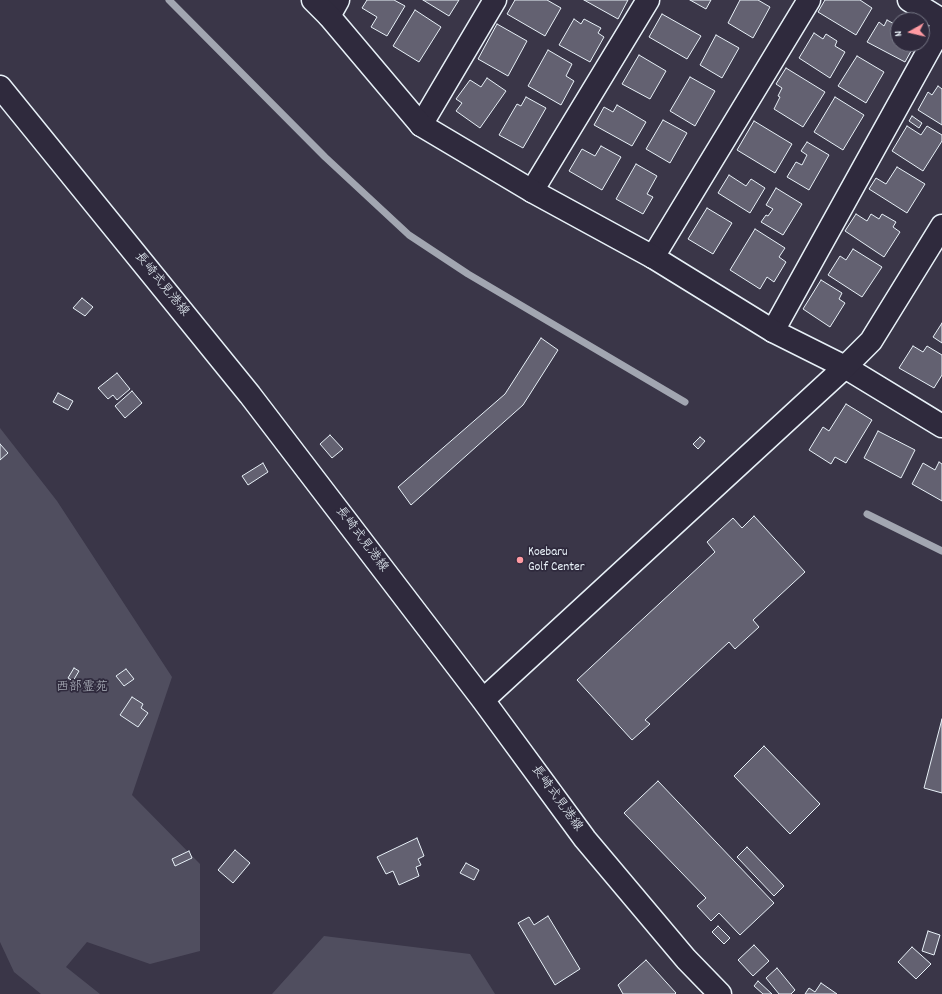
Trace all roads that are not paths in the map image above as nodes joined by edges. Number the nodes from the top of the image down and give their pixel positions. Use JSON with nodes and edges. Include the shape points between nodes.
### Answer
{"nodes":[{"id":1,"x":313,"y":0,"type":"edge"},
{"id":2,"x":495,"y":0,"type":"edge"},
{"id":3,"x":648,"y":0,"type":"edge"},
{"id":4,"x":808,"y":0,"type":"edge"},
{"id":5,"x":909,"y":0,"type":"edge"},
{"id":6,"x":333,"y":8,"type":"edge"},
{"id":7,"x":942,"y":20,"type":"edge"},
{"id":8,"x":942,"y":26,"type":"edge"},
{"id":9,"x":0,"y":87,"type":"edge"},
{"id":10,"x":421,"y":125,"type":"junction"},
{"id":11,"x":532,"y":191,"type":"junction"},
{"id":12,"x":942,"y":226,"type":"edge"},
{"id":13,"x":653,"y":257,"type":"junction"},
{"id":14,"x":773,"y":331,"type":"junction"},
{"id":15,"x":845,"y":367,"type":"junction"},
{"id":16,"x":942,"y":426,"type":"edge"},
{"id":17,"x":483,"y":700,"type":"junction"},
{"id":18,"x":720,"y":994,"type":"edge"}],
"edges":[{"from":1,"to":6,"type":"street"},
{"from":2,"to":10,"type":"street"},
{"from":3,"to":11,"type":"street"},
{"from":4,"to":13,"type":"street"},
{"from":5,"to":7,"type":"street"},
{"from":6,"to":10,"type":"street"},
{"from":8,"to":14,"type":"street"},
{"from":9,"to":17,"type":"street","name":"長崎式見港線","via":[[250,396]]},
{"from":10,"to":11,"type":"street"},
{"from":11,"to":13,"type":"street"},
{"from":12,"to":15,"type":"street","via":[[871,341]]},
{"from":13,"to":14,"type":"street"},
{"from":14,"to":15,"type":"street"},
{"from":15,"to":16,"type":"street"},
{"from":15,"to":17,"type":"street"},
{"from":17,"to":18,"type":"street","name":"長崎式見港線","via":[[585,839],[686,959]]}]}
